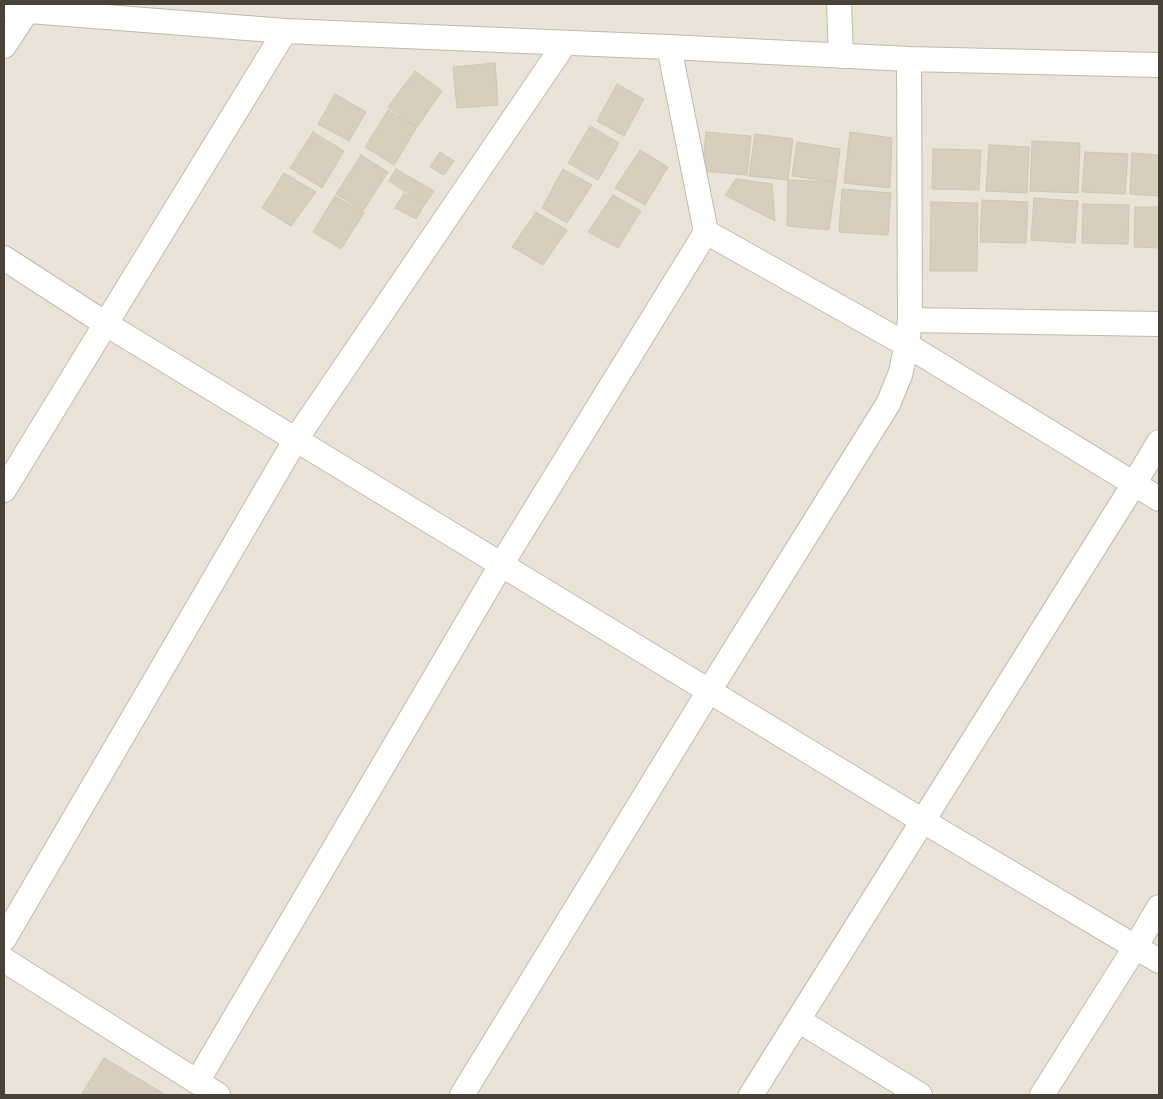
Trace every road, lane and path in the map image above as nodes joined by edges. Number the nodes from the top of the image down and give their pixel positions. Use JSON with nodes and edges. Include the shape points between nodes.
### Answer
{"nodes":[{"id":1,"x":839,"y":4,"type":"edge"},
{"id":2,"x":16,"y":8,"type":"edge"},
{"id":3,"x":285,"y":31,"type":"junction"},
{"id":4,"x":565,"y":43,"type":"junction"},
{"id":5,"x":4,"y":46,"type":"edge"},
{"id":6,"x":669,"y":48,"type":"junction"},
{"id":7,"x":840,"y":56,"type":"junction"},
{"id":8,"x":909,"y":59,"type":"junction"},
{"id":9,"x":1159,"y":65,"type":"edge"},
{"id":10,"x":706,"y":232,"type":"junction"},
{"id":11,"x":4,"y":258,"type":"edge"},
{"id":12,"x":910,"y":320,"type":"junction"},
{"id":13,"x":106,"y":324,"type":"junction"},
{"id":14,"x":1159,"y":324,"type":"edge"},
{"id":15,"x":907,"y":345,"type":"junction"},
{"id":16,"x":296,"y":439,"type":"junction"},
{"id":17,"x":1159,"y":442,"type":"edge"},
{"id":18,"x":1134,"y":484,"type":"junction"},
{"id":19,"x":4,"y":490,"type":"edge"},
{"id":20,"x":1159,"y":499,"type":"edge"},
{"id":21,"x":501,"y":565,"type":"junction"},
{"id":22,"x":709,"y":691,"type":"junction"},
{"id":23,"x":923,"y":821,"type":"junction"},
{"id":24,"x":1159,"y":907,"type":"edge"},
{"id":25,"x":4,"y":939,"type":"edge"},
{"id":26,"x":1136,"y":946,"type":"junction"},
{"id":27,"x":4,"y":960,"type":"edge"},
{"id":28,"x":1159,"y":961,"type":"edge"},
{"id":29,"x":798,"y":1020,"type":"junction"},
{"id":30,"x":197,"y":1082,"type":"junction"},
{"id":31,"x":218,"y":1095,"type":"edge"},
{"id":32,"x":462,"y":1095,"type":"edge"},
{"id":33,"x":752,"y":1095,"type":"edge"},
{"id":34,"x":920,"y":1095,"type":"edge"},
{"id":35,"x":1042,"y":1095,"type":"edge"}],
"edges":[{"from":1,"to":7,"type":"street"},
{"from":2,"to":3,"type":"street"},
{"from":2,"to":5,"type":"street"},
{"from":3,"to":4,"type":"street"},
{"from":3,"to":13,"type":"street"},
{"from":4,"to":6,"type":"street"},
{"from":4,"to":16,"type":"street"},
{"from":6,"to":7,"type":"street"},
{"from":6,"to":10,"type":"street"},
{"from":7,"to":8,"type":"street"},
{"from":8,"to":9,"type":"street"},
{"from":8,"to":12,"type":"street"},
{"from":10,"to":15,"type":"street"},
{"from":10,"to":21,"type":"street"},
{"from":11,"to":13,"type":"street"},
{"from":12,"to":14,"type":"street"},
{"from":12,"to":15,"type":"street"},
{"from":13,"to":16,"type":"street"},
{"from":13,"to":19,"type":"street"},
{"from":15,"to":18,"type":"street"},
{"from":15,"to":22,"type":"street","via":[[900,375],[888,404]]},
{"from":16,"to":21,"type":"street"},
{"from":16,"to":25,"type":"street"},
{"from":17,"to":18,"type":"street"},
{"from":18,"to":20,"type":"street"},
{"from":18,"to":23,"type":"street"},
{"from":21,"to":22,"type":"street"},
{"from":21,"to":30,"type":"street"},
{"from":22,"to":23,"type":"street"},
{"from":22,"to":32,"type":"street"},
{"from":23,"to":26,"type":"street"},
{"from":23,"to":29,"type":"street"},
{"from":24,"to":26,"type":"street"},
{"from":26,"to":28,"type":"street"},
{"from":26,"to":35,"type":"street"},
{"from":27,"to":30,"type":"street"},
{"from":29,"to":33,"type":"street"},
{"from":29,"to":34,"type":"street"},
{"from":30,"to":31,"type":"street"}]}
